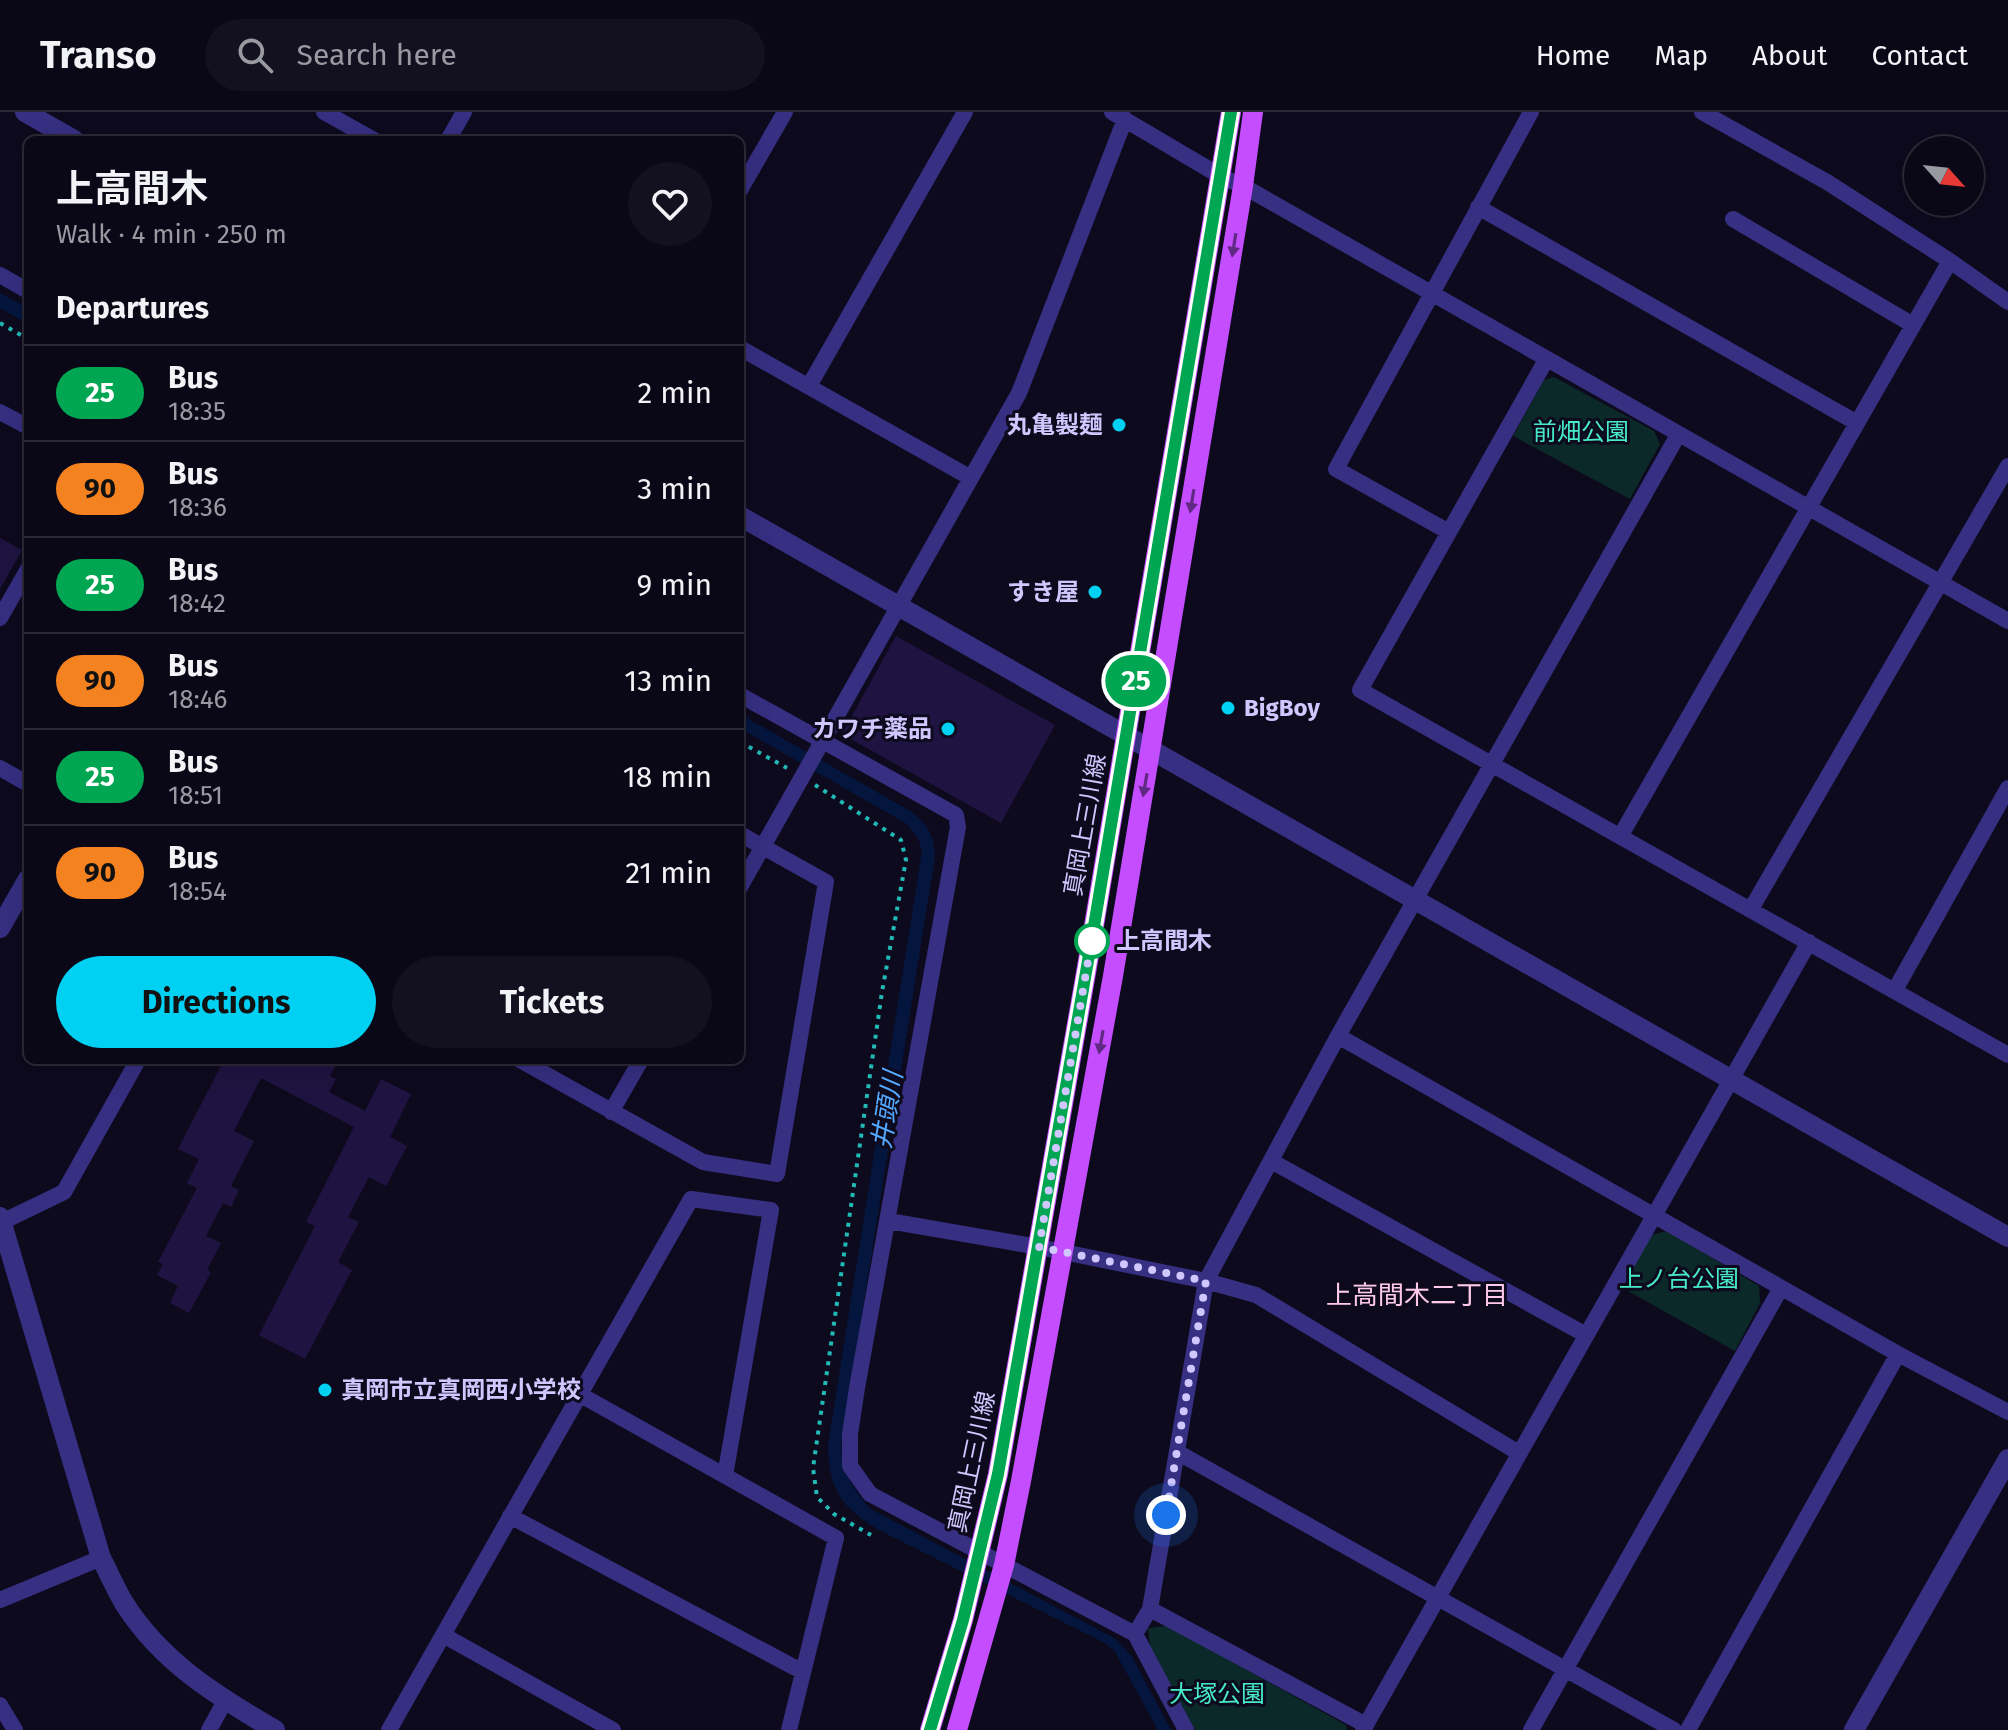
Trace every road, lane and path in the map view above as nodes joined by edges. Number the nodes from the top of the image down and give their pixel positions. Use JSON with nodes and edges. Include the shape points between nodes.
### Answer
{"nodes":[{"id":1,"x":25,"y":112,"type":"edge"},
{"id":2,"x":324,"y":112,"type":"edge"},
{"id":3,"x":464,"y":112,"type":"edge"},
{"id":4,"x":785,"y":112,"type":"edge"},
{"id":5,"x":965,"y":112,"type":"edge"},
{"id":6,"x":1231,"y":112,"type":"edge"},
{"id":7,"x":1253,"y":112,"type":"edge"},
{"id":8,"x":1531,"y":112,"type":"edge"},
{"id":9,"x":1702,"y":112,"type":"edge"},
{"id":10,"x":1118,"y":115,"type":"edge"},
{"id":11,"x":67,"y":136,"type":"edge"},
{"id":12,"x":367,"y":136,"type":"edge"},
{"id":13,"x":450,"y":136,"type":"edge"},
{"id":14,"x":1222,"y":177,"type":"junction"},
{"id":15,"x":744,"y":183,"type":"edge"},
{"id":16,"x":1243,"y":186,"type":"junction"},
{"id":17,"x":1478,"y":207,"type":"junction"},
{"id":18,"x":1733,"y":219,"type":"dead end"},
{"id":19,"x":1950,"y":261,"type":"junction"},
{"id":20,"x":0,"y":275,"type":"edge"},
{"id":21,"x":24,"y":289,"type":"edge"},
{"id":22,"x":1430,"y":294,"type":"junction"},
{"id":23,"x":2008,"y":302,"type":"edge"},
{"id":24,"x":0,"y":323,"type":"edge"},
{"id":25,"x":1913,"y":325,"type":"junction"},
{"id":26,"x":24,"y":337,"type":"edge"},
{"id":27,"x":744,"y":350,"type":"edge"},
{"id":28,"x":1546,"y":360,"type":"junction"},
{"id":29,"x":809,"y":386,"type":"junction"},
{"id":30,"x":0,"y":412,"type":"edge"},
{"id":31,"x":1857,"y":423,"type":"junction"},
{"id":32,"x":24,"y":425,"type":"edge"},
{"id":33,"x":1678,"y":435,"type":"junction"},
{"id":34,"x":2008,"y":466,"type":"edge"},
{"id":35,"x":971,"y":478,"type":"junction"},
{"id":36,"x":1808,"y":508,"type":"junction"},
{"id":37,"x":744,"y":518,"type":"edge"},
{"id":38,"x":1449,"y":532,"type":"junction"},
{"id":39,"x":24,"y":576,"type":"edge"},
{"id":40,"x":1940,"y":582,"type":"junction"},
{"id":41,"x":899,"y":607,"type":"junction"},
{"id":42,"x":0,"y":618,"type":"edge"},
{"id":43,"x":2008,"y":621,"type":"edge"},
{"id":44,"x":744,"y":697,"type":"edge"},
{"id":45,"x":1127,"y":735,"type":"junction"},
{"id":46,"x":823,"y":741,"type":"junction"},
{"id":47,"x":744,"y":744,"type":"edge"},
{"id":48,"x":1151,"y":749,"type":"junction"},
{"id":49,"x":1492,"y":762,"type":"junction"},
{"id":50,"x":0,"y":768,"type":"edge"},
{"id":51,"x":802,"y":777,"type":"junction"},
{"id":52,"x":24,"y":782,"type":"edge"},
{"id":53,"x":2008,"y":788,"type":"edge"},
{"id":54,"x":1621,"y":835,"type":"junction"},
{"id":55,"x":744,"y":836,"type":"edge"},
{"id":56,"x":763,"y":846,"type":"junction"},
{"id":57,"x":744,"y":880,"type":"edge"},
{"id":58,"x":24,"y":886,"type":"edge"},
{"id":59,"x":1414,"y":900,"type":"junction"},
{"id":60,"x":1751,"y":909,"type":"junction"},
{"id":61,"x":0,"y":928,"type":"edge"},
{"id":62,"x":1809,"y":942,"type":"junction"},
{"id":63,"x":1895,"y":990,"type":"junction"},
{"id":64,"x":1338,"y":1036,"type":"junction"},
{"id":65,"x":2008,"y":1055,"type":"edge"},
{"id":66,"x":136,"y":1064,"type":"edge"},
{"id":67,"x":527,"y":1064,"type":"edge"},
{"id":68,"x":639,"y":1064,"type":"edge"},
{"id":69,"x":1730,"y":1079,"type":"junction"},
{"id":70,"x":611,"y":1112,"type":"junction"},
{"id":71,"x":1271,"y":1161,"type":"junction"},
{"id":72,"x":1655,"y":1215,"type":"junction"},
{"id":73,"x":1,"y":1221,"type":"edge"},
{"id":74,"x":889,"y":1221,"type":"junction"},
{"id":75,"x":2008,"y":1237,"type":"edge"},
{"id":76,"x":1039,"y":1247,"type":"junction"},
{"id":77,"x":1063,"y":1252,"type":"junction"},
{"id":78,"x":1206,"y":1281,"type":"junction"},
{"id":79,"x":1781,"y":1288,"type":"junction"},
{"id":80,"x":1586,"y":1335,"type":"junction"},
{"id":81,"x":1898,"y":1354,"type":"junction"},
{"id":82,"x":579,"y":1394,"type":"junction"},
{"id":83,"x":2008,"y":1412,"type":"edge"},
{"id":84,"x":1177,"y":1452,"type":"junction"},
{"id":85,"x":1519,"y":1453,"type":"junction"},
{"id":86,"x":2008,"y":1459,"type":"edge"},
{"id":87,"x":725,"y":1476,"type":"junction"},
{"id":88,"x":510,"y":1516,"type":"junction"},
{"id":89,"x":871,"y":1535,"type":"dead end"},
{"id":90,"x":980,"y":1552,"type":"junction"},
{"id":91,"x":101,"y":1558,"type":"junction"},
{"id":92,"x":1004,"y":1565,"type":"junction"},
{"id":93,"x":1438,"y":1598,"type":"junction"},
{"id":94,"x":0,"y":1600,"type":"edge"},
{"id":95,"x":1150,"y":1609,"type":"junction"},
{"id":96,"x":1135,"y":1634,"type":"junction"},
{"id":97,"x":443,"y":1635,"type":"junction"},
{"id":98,"x":1565,"y":1669,"type":"junction"},
{"id":99,"x":803,"y":1672,"type":"junction"},
{"id":100,"x":225,"y":1701,"type":"junction"},
{"id":101,"x":0,"y":1705,"type":"edge"},
{"id":102,"x":582,"y":1722,"type":"edge"},
{"id":103,"x":1365,"y":1727,"type":"edge"},
{"id":104,"x":15,"y":1730,"type":"edge"},
{"id":105,"x":209,"y":1730,"type":"edge"},
{"id":106,"x":275,"y":1730,"type":"edge"},
{"id":107,"x":389,"y":1730,"type":"edge"},
{"id":108,"x":613,"y":1730,"type":"edge"},
{"id":109,"x":789,"y":1730,"type":"edge"},
{"id":110,"x":930,"y":1730,"type":"edge"},
{"id":111,"x":957,"y":1730,"type":"edge"},
{"id":112,"x":1186,"y":1730,"type":"edge"},
{"id":113,"x":1531,"y":1730,"type":"edge"},
{"id":114,"x":1674,"y":1730,"type":"edge"},
{"id":115,"x":1688,"y":1730,"type":"edge"},
{"id":116,"x":1854,"y":1730,"type":"edge"}],
"edges":[{"from":1,"to":11,"type":"street"},
{"from":2,"to":12,"type":"street"},
{"from":3,"to":13,"type":"street"},
{"from":4,"to":15,"type":"street"},
{"from":5,"to":29,"type":"street"},
{"from":6,"to":14,"type":"main road","name":"真岡上三川線"},
{"from":7,"to":16,"type":"main road","name":"真岡上三川線"},
{"from":8,"to":17,"type":"street"},
{"from":9,"to":19,"type":"street","via":[[1827,182]]},
{"from":10,"to":14,"type":"street"},
{"from":10,"to":35,"type":"street","via":[[1019,393]]},
{"from":14,"to":16,"type":"street"},
{"from":14,"to":45,"type":"main road","name":"真岡上三川線"},
{"from":16,"to":22,"type":"street"},
{"from":16,"to":48,"type":"main road","name":"真岡上三川線","one_way":true},
{"from":17,"to":22,"type":"street"},
{"from":17,"to":31,"type":"street"},
{"from":18,"to":25,"type":"street"},
{"from":19,"to":23,"type":"street"},
{"from":19,"to":25,"type":"street"},
{"from":20,"to":21,"type":"street"},
{"from":22,"to":28,"type":"street"},
{"from":22,"to":38,"type":"street","via":[[1336,469]]},
{"from":24,"to":26,"type":"path"},
{"from":25,"to":31,"type":"street"},
{"from":27,"to":29,"type":"street"},
{"from":28,"to":33,"type":"street"},
{"from":28,"to":38,"type":"street"},
{"from":29,"to":35,"type":"street"},
{"from":30,"to":32,"type":"street"},
{"from":31,"to":36,"type":"street"},
{"from":33,"to":36,"type":"street"},
{"from":33,"to":49,"type":"street"},
{"from":34,"to":40,"type":"street"},
{"from":35,"to":41,"type":"street"},
{"from":36,"to":40,"type":"street"},
{"from":36,"to":54,"type":"street"},
{"from":37,"to":41,"type":"street"},
{"from":38,"to":49,"type":"street","via":[[1360,690]]},
{"from":39,"to":42,"type":"street"},
{"from":40,"to":43,"type":"street"},
{"from":40,"to":60,"type":"street"},
{"from":41,"to":45,"type":"street"},
{"from":41,"to":46,"type":"street"},
{"from":44,"to":46,"type":"street"},
{"from":45,"to":48,"type":"street"},
{"from":45,"to":76,"type":"main road","name":"真岡上三川線"},
{"from":46,"to":51,"type":"street"},
{"from":46,"to":74,"type":"street","via":[[956,815],[958,827]]},
{"from":47,"to":51,"type":"path"},
{"from":48,"to":59,"type":"street"},
{"from":48,"to":77,"type":"main road","name":"真岡上三川線","one_way":true},
{"from":49,"to":54,"type":"street"},
{"from":49,"to":59,"type":"street"},
{"from":50,"to":52,"type":"street"},
{"from":51,"to":56,"type":"street"},
{"from":51,"to":89,"type":"path","via":[[901,840],[906,860],[813,1468],[817,1497],[834,1514]]},
{"from":53,"to":63,"type":"street"},
{"from":54,"to":60,"type":"street"},
{"from":55,"to":56,"type":"street"},
{"from":56,"to":57,"type":"street"},
{"from":56,"to":70,"type":"street","via":[[826,882],[777,1174],[703,1162]]},
{"from":58,"to":61,"type":"street"},
{"from":59,"to":64,"type":"street"},
{"from":59,"to":69,"type":"street"},
{"from":60,"to":62,"type":"street"},
{"from":62,"to":63,"type":"street"},
{"from":62,"to":69,"type":"street"},
{"from":63,"to":65,"type":"street"},
{"from":64,"to":71,"type":"street"},
{"from":64,"to":72,"type":"street"},
{"from":66,"to":73,"type":"street","via":[[64,1192]]},
{"from":67,"to":70,"type":"street"},
{"from":68,"to":70,"type":"street"},
{"from":69,"to":72,"type":"street"},
{"from":69,"to":75,"type":"street"},
{"from":71,"to":78,"type":"street"},
{"from":71,"to":80,"type":"street"},
{"from":72,"to":79,"type":"street"},
{"from":72,"to":80,"type":"street"},
{"from":73,"to":91,"type":"street"},
{"from":74,"to":76,"type":"street"},
{"from":74,"to":90,"type":"street","via":[[850,1434],[850,1466],[870,1494]]},
{"from":76,"to":77,"type":"street"},
{"from":76,"to":90,"type":"main road","name":"真岡上三川線"},
{"from":77,"to":78,"type":"street"},
{"from":77,"to":92,"type":"main road","name":"真岡上三川線"},
{"from":78,"to":84,"type":"street"},
{"from":78,"to":85,"type":"street","via":[[1256,1295]]},
{"from":79,"to":81,"type":"street"},
{"from":79,"to":98,"type":"street"},
{"from":80,"to":85,"type":"street"},
{"from":81,"to":83,"type":"street"},
{"from":81,"to":115,"type":"street"},
{"from":82,"to":87,"type":"street"},
{"from":82,"to":87,"type":"street","via":[[691,1199],[771,1210]]},
{"from":82,"to":88,"type":"street"},
{"from":84,"to":93,"type":"street"},
{"from":84,"to":95,"type":"street"},
{"from":85,"to":93,"type":"street"},
{"from":86,"to":116,"type":"street"},
{"from":87,"to":99,"type":"street","via":[[836,1538]]},
{"from":88,"to":97,"type":"street"},
{"from":88,"to":99,"type":"street"},
{"from":90,"to":92,"type":"street"},
{"from":90,"to":110,"type":"main road","name":"真岡上三川線"},
{"from":91,"to":94,"type":"street"},
{"from":91,"to":100,"type":"street","via":[[148,1635],[198,1684]]},
{"from":92,"to":96,"type":"street"},
{"from":92,"to":111,"type":"main road","name":"真岡上三川線"},
{"from":93,"to":98,"type":"street"},
{"from":93,"to":103,"type":"street"},
{"from":95,"to":96,"type":"street"},
{"from":95,"to":103,"type":"street"},
{"from":96,"to":112,"type":"street"},
{"from":97,"to":102,"type":"street"},
{"from":97,"to":107,"type":"street"},
{"from":98,"to":113,"type":"street"},
{"from":98,"to":114,"type":"street"},
{"from":99,"to":109,"type":"street"},
{"from":100,"to":105,"type":"street"},
{"from":100,"to":106,"type":"street"},
{"from":101,"to":104,"type":"street"},
{"from":102,"to":108,"type":"street"}]}
